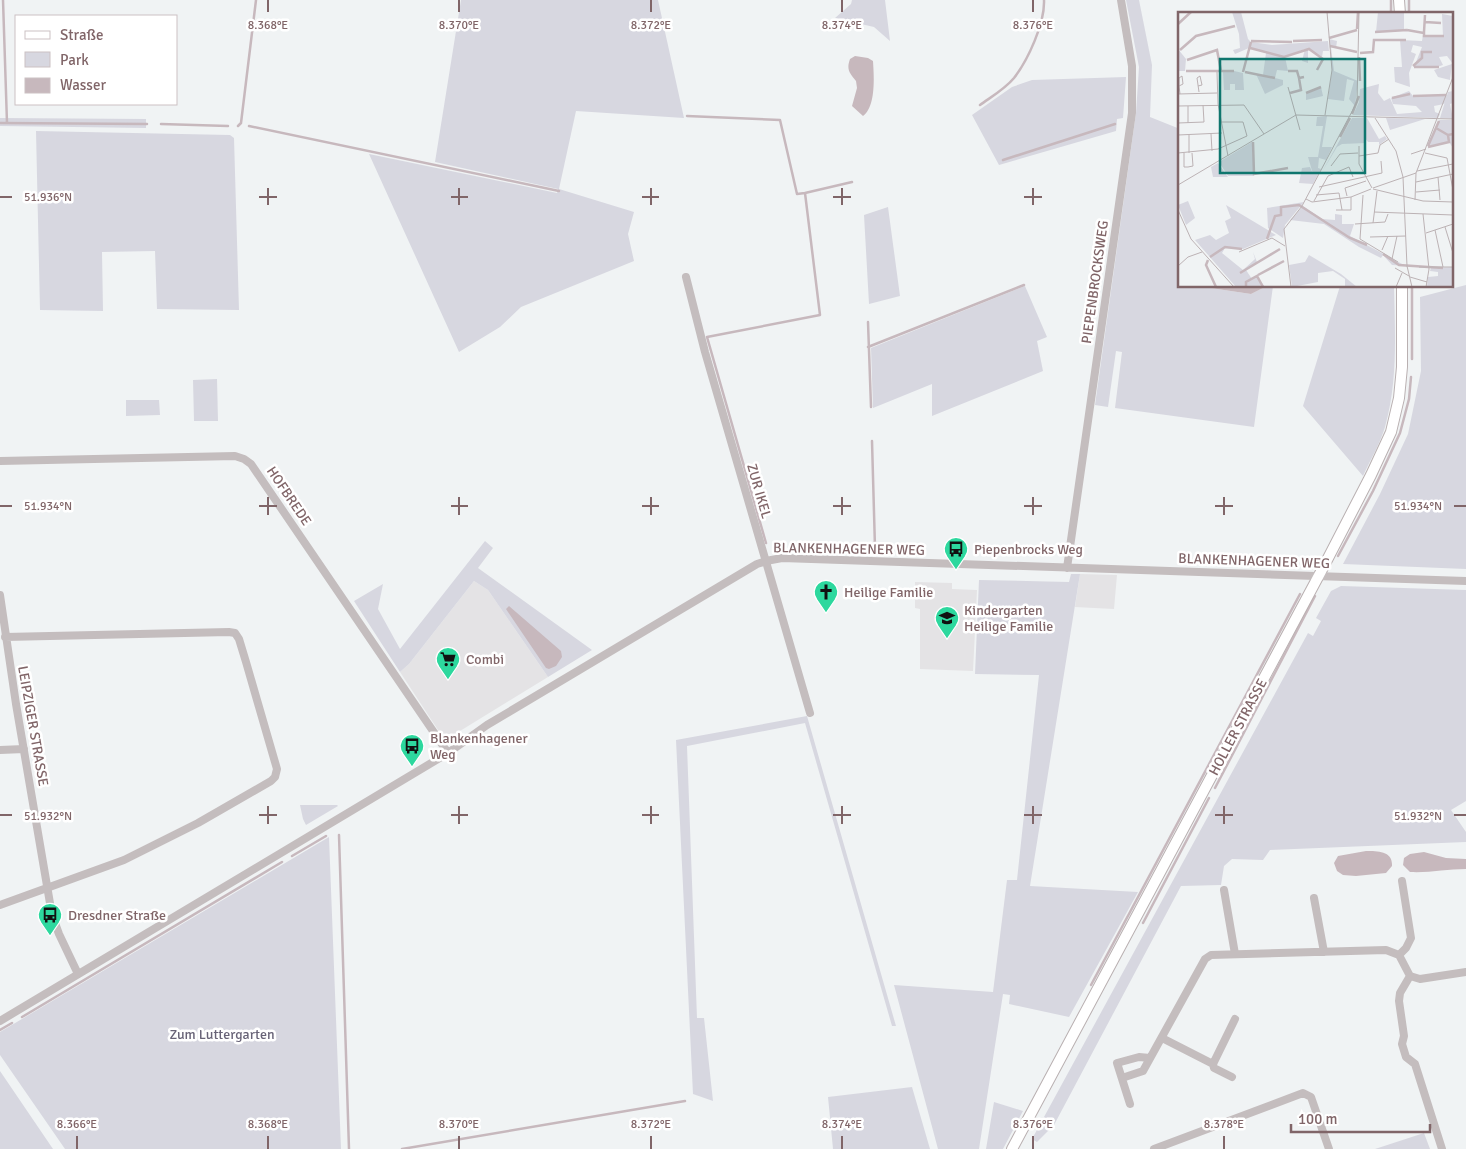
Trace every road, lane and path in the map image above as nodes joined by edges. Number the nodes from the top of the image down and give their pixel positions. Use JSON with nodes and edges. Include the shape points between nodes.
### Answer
{"nodes":[{"id":1,"x":1121,"y":0,"type":"edge"},
{"id":2,"x":686,"y":277,"type":"dead end"},
{"id":3,"x":1402,"y":288,"type":"edge"},
{"id":4,"x":0,"y":461,"type":"edge"},
{"id":5,"x":766,"y":561,"type":"junction"},
{"id":6,"x":1067,"y":568,"type":"junction"},
{"id":7,"x":1319,"y":575,"type":"junction"},
{"id":8,"x":1466,"y":580,"type":"edge"},
{"id":9,"x":0,"y":595,"type":"edge"},
{"id":10,"x":5,"y":637,"type":"junction"},
{"id":11,"x":810,"y":713,"type":"dead end"},
{"id":12,"x":24,"y":749,"type":"junction"},
{"id":13,"x":0,"y":750,"type":"edge"},
{"id":14,"x":448,"y":753,"type":"junction"},
{"id":15,"x":1402,"y":882,"type":"dead end"},
{"id":16,"x":47,"y":889,"type":"junction"},
{"id":17,"x":1224,"y":890,"type":"dead end"},
{"id":18,"x":1314,"y":898,"type":"dead end"},
{"id":19,"x":0,"y":905,"type":"edge"},
{"id":20,"x":1324,"y":952,"type":"junction"},
{"id":21,"x":1235,"y":954,"type":"junction"},
{"id":22,"x":1399,"y":955,"type":"junction"},
{"id":23,"x":1466,"y":972,"type":"edge"},
{"id":24,"x":78,"y":974,"type":"junction"},
{"id":25,"x":1410,"y":976,"type":"junction"},
{"id":26,"x":1235,"y":1019,"type":"dead end"},
{"id":27,"x":0,"y":1020,"type":"edge"},
{"id":28,"x":1162,"y":1038,"type":"junction"},
{"id":29,"x":1150,"y":1058,"type":"junction"},
{"id":30,"x":1213,"y":1064,"type":"junction"},
{"id":31,"x":1232,"y":1077,"type":"dead end"},
{"id":32,"x":1122,"y":1078,"type":"junction"},
{"id":33,"x":1130,"y":1104,"type":"dead end"},
{"id":34,"x":1012,"y":1149,"type":"edge"},
{"id":35,"x":1154,"y":1149,"type":"edge"},
{"id":36,"x":1329,"y":1149,"type":"edge"},
{"id":37,"x":1442,"y":1149,"type":"edge"}],
"edges":[{"from":1,"to":6,"type":"street","name":"PIEPENBROCKSWEG","via":[[1132,66],[1132,113]]},
{"from":2,"to":5,"type":"street","name":"ZUR IKEL"},
{"from":3,"to":7,"type":"street","name":"HOLLER STRASSE","via":[[1402,367],[1391,432]]},
{"from":4,"to":14,"type":"street","name":"HOFBREDE","via":[[244,458]]},
{"from":5,"to":6,"type":"street","name":"BLANKENHAGENER WEG","via":[[782,558]]},
{"from":5,"to":11,"type":"street","name":"ZUR IKEL"},
{"from":5,"to":14,"type":"street","name":"BLANKENHAGENER WEG","via":[[487,725]]},
{"from":6,"to":7,"type":"street","name":"BLANKENHAGENER WEG"},
{"from":7,"to":8,"type":"street","name":"BLANKENHAGENER WEG"},
{"from":7,"to":34,"type":"street","name":"HOLLER STRASSE"},
{"from":9,"to":10,"type":"street","name":"LEIPZIGER STRASSE"},
{"from":10,"to":12,"type":"street","name":"LEIPZIGER STRASSE"},
{"from":10,"to":16,"type":"street","via":[[235,633],[277,769],[271,781],[150,848]]},
{"from":12,"to":13,"type":"street"},
{"from":12,"to":16,"type":"street","name":"LEIPZIGER STRASSE"},
{"from":14,"to":24,"type":"street","name":"BLANKENHAGENER WEG"},
{"from":15,"to":22,"type":"street","via":[[1411,938]]},
{"from":16,"to":19,"type":"street"},
{"from":16,"to":24,"type":"street","name":"LEIPZIGER STRASSE","via":[[52,915]]},
{"from":17,"to":21,"type":"street"},
{"from":18,"to":20,"type":"street"},
{"from":20,"to":21,"type":"street"},
{"from":20,"to":22,"type":"street","via":[[1386,950]]},
{"from":21,"to":28,"type":"street","via":[[1211,955],[1205,959]]},
{"from":22,"to":25,"type":"street"},
{"from":23,"to":25,"type":"street","via":[[1420,979]]},
{"from":24,"to":27,"type":"street","name":"BLANKENHAGENER WEG"},
{"from":25,"to":37,"type":"street","via":[[1400,992],[1402,1044],[1406,1057],[1415,1064]]},
{"from":26,"to":30,"type":"street"},
{"from":28,"to":29,"type":"street"},
{"from":28,"to":30,"type":"street"},
{"from":29,"to":32,"type":"street","via":[[1144,1071]]},
{"from":29,"to":32,"type":"street","via":[[1139,1057],[1117,1063]]},
{"from":30,"to":31,"type":"street","via":[[1214,1068]]},
{"from":32,"to":33,"type":"street"},
{"from":35,"to":36,"type":"street","via":[[1303,1093],[1311,1097]]}]}
